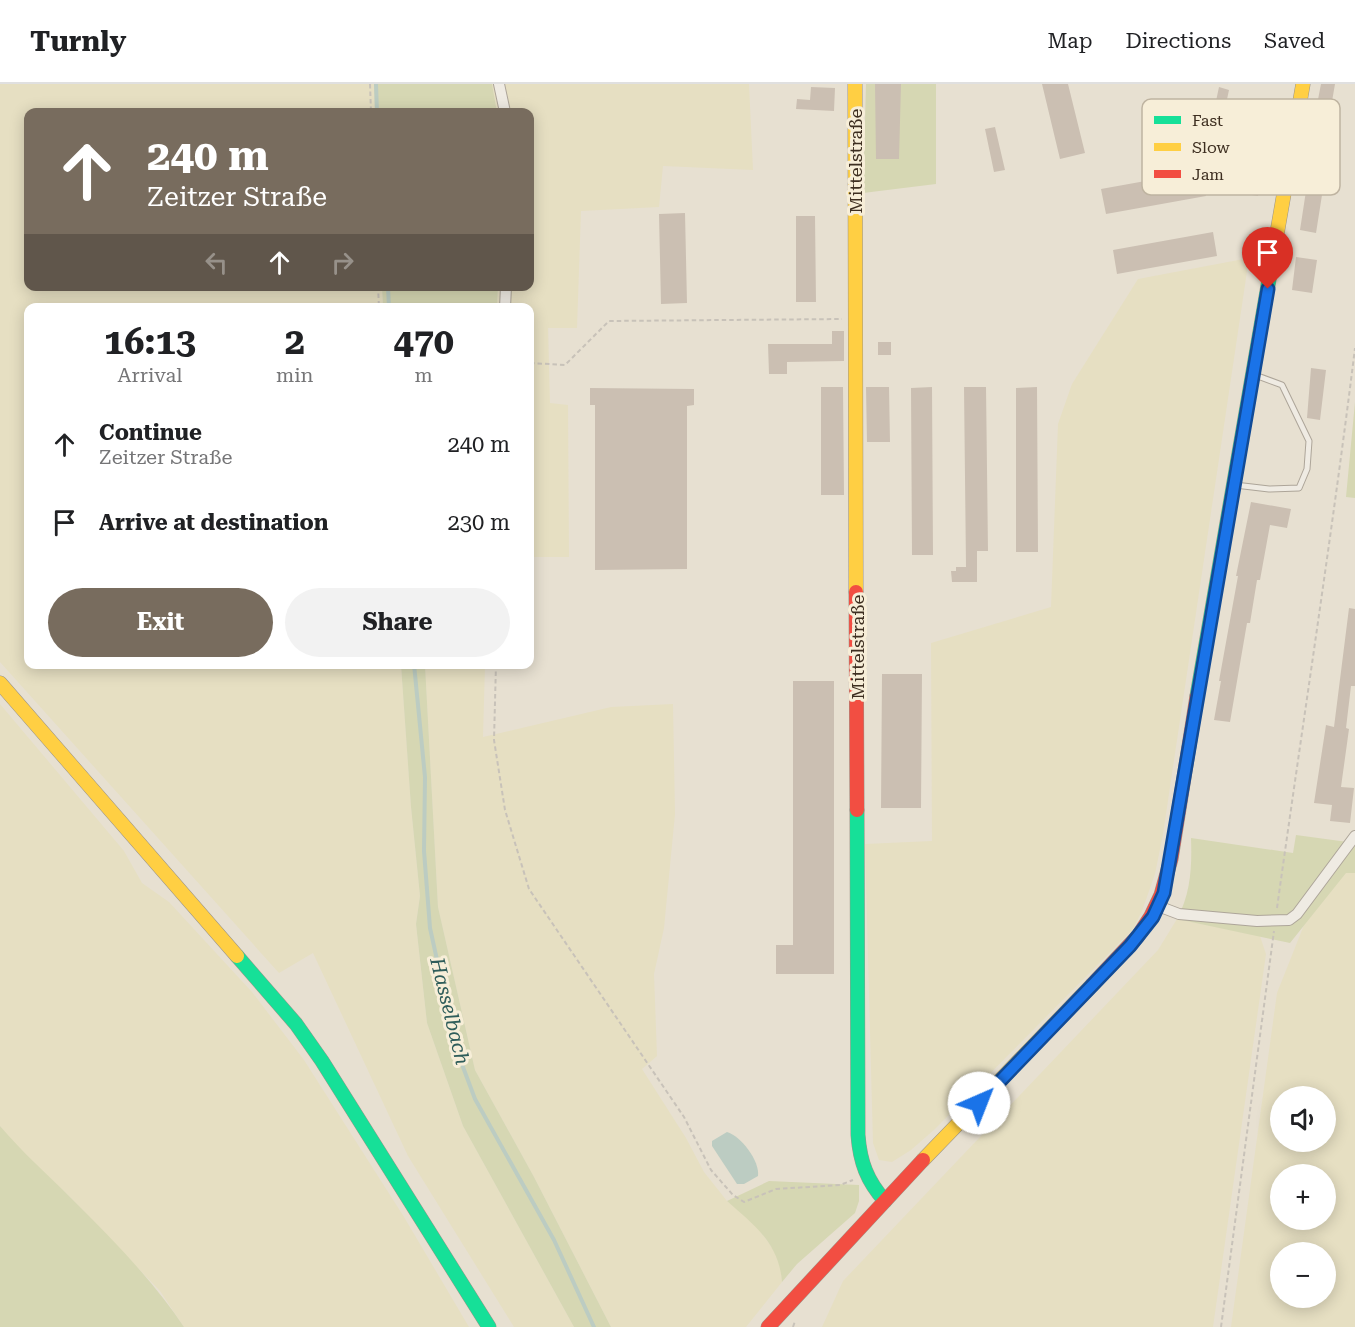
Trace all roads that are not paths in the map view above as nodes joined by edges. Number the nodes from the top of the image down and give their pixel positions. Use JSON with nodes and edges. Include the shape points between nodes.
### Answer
{"nodes":[{"id":1,"x":499,"y":84,"type":"edge"},
{"id":2,"x":855,"y":84,"type":"edge"},
{"id":3,"x":1303,"y":84,"type":"edge"},
{"id":4,"x":1300,"y":99,"type":"edge"},
{"id":5,"x":504,"y":108,"type":"edge"},
{"id":6,"x":1283,"y":195,"type":"edge"},
{"id":7,"x":1252,"y":374,"type":"junction"},
{"id":8,"x":1233,"y":485,"type":"junction"},
{"id":9,"x":0,"y":683,"type":"edge"},
{"id":10,"x":1355,"y":836,"type":"edge"},
{"id":11,"x":1158,"y":906,"type":"junction"},
{"id":12,"x":885,"y":1201,"type":"junction"},
{"id":13,"x":489,"y":1327,"type":"edge"},
{"id":14,"x":768,"y":1327,"type":"edge"}],
"edges":[{"from":1,"to":5,"type":"street"},
{"from":2,"to":12,"type":"street","name":"Mittelstraße","via":[[858,1135],[867,1182]]},
{"from":3,"to":4,"type":"street"},
{"from":6,"to":7,"type":"street"},
{"from":7,"to":8,"type":"street"},
{"from":7,"to":8,"type":"lane","via":[[1282,385],[1309,441],[1307,469],[1299,488]]},
{"from":8,"to":11,"type":"street","via":[[1167,879]]},
{"from":9,"to":13,"type":"street","via":[[302,1032]]},
{"from":10,"to":11,"type":"street","via":[[1289,920],[1179,914]]},
{"from":11,"to":12,"type":"street","via":[[1130,946]]},
{"from":12,"to":14,"type":"street"}]}
